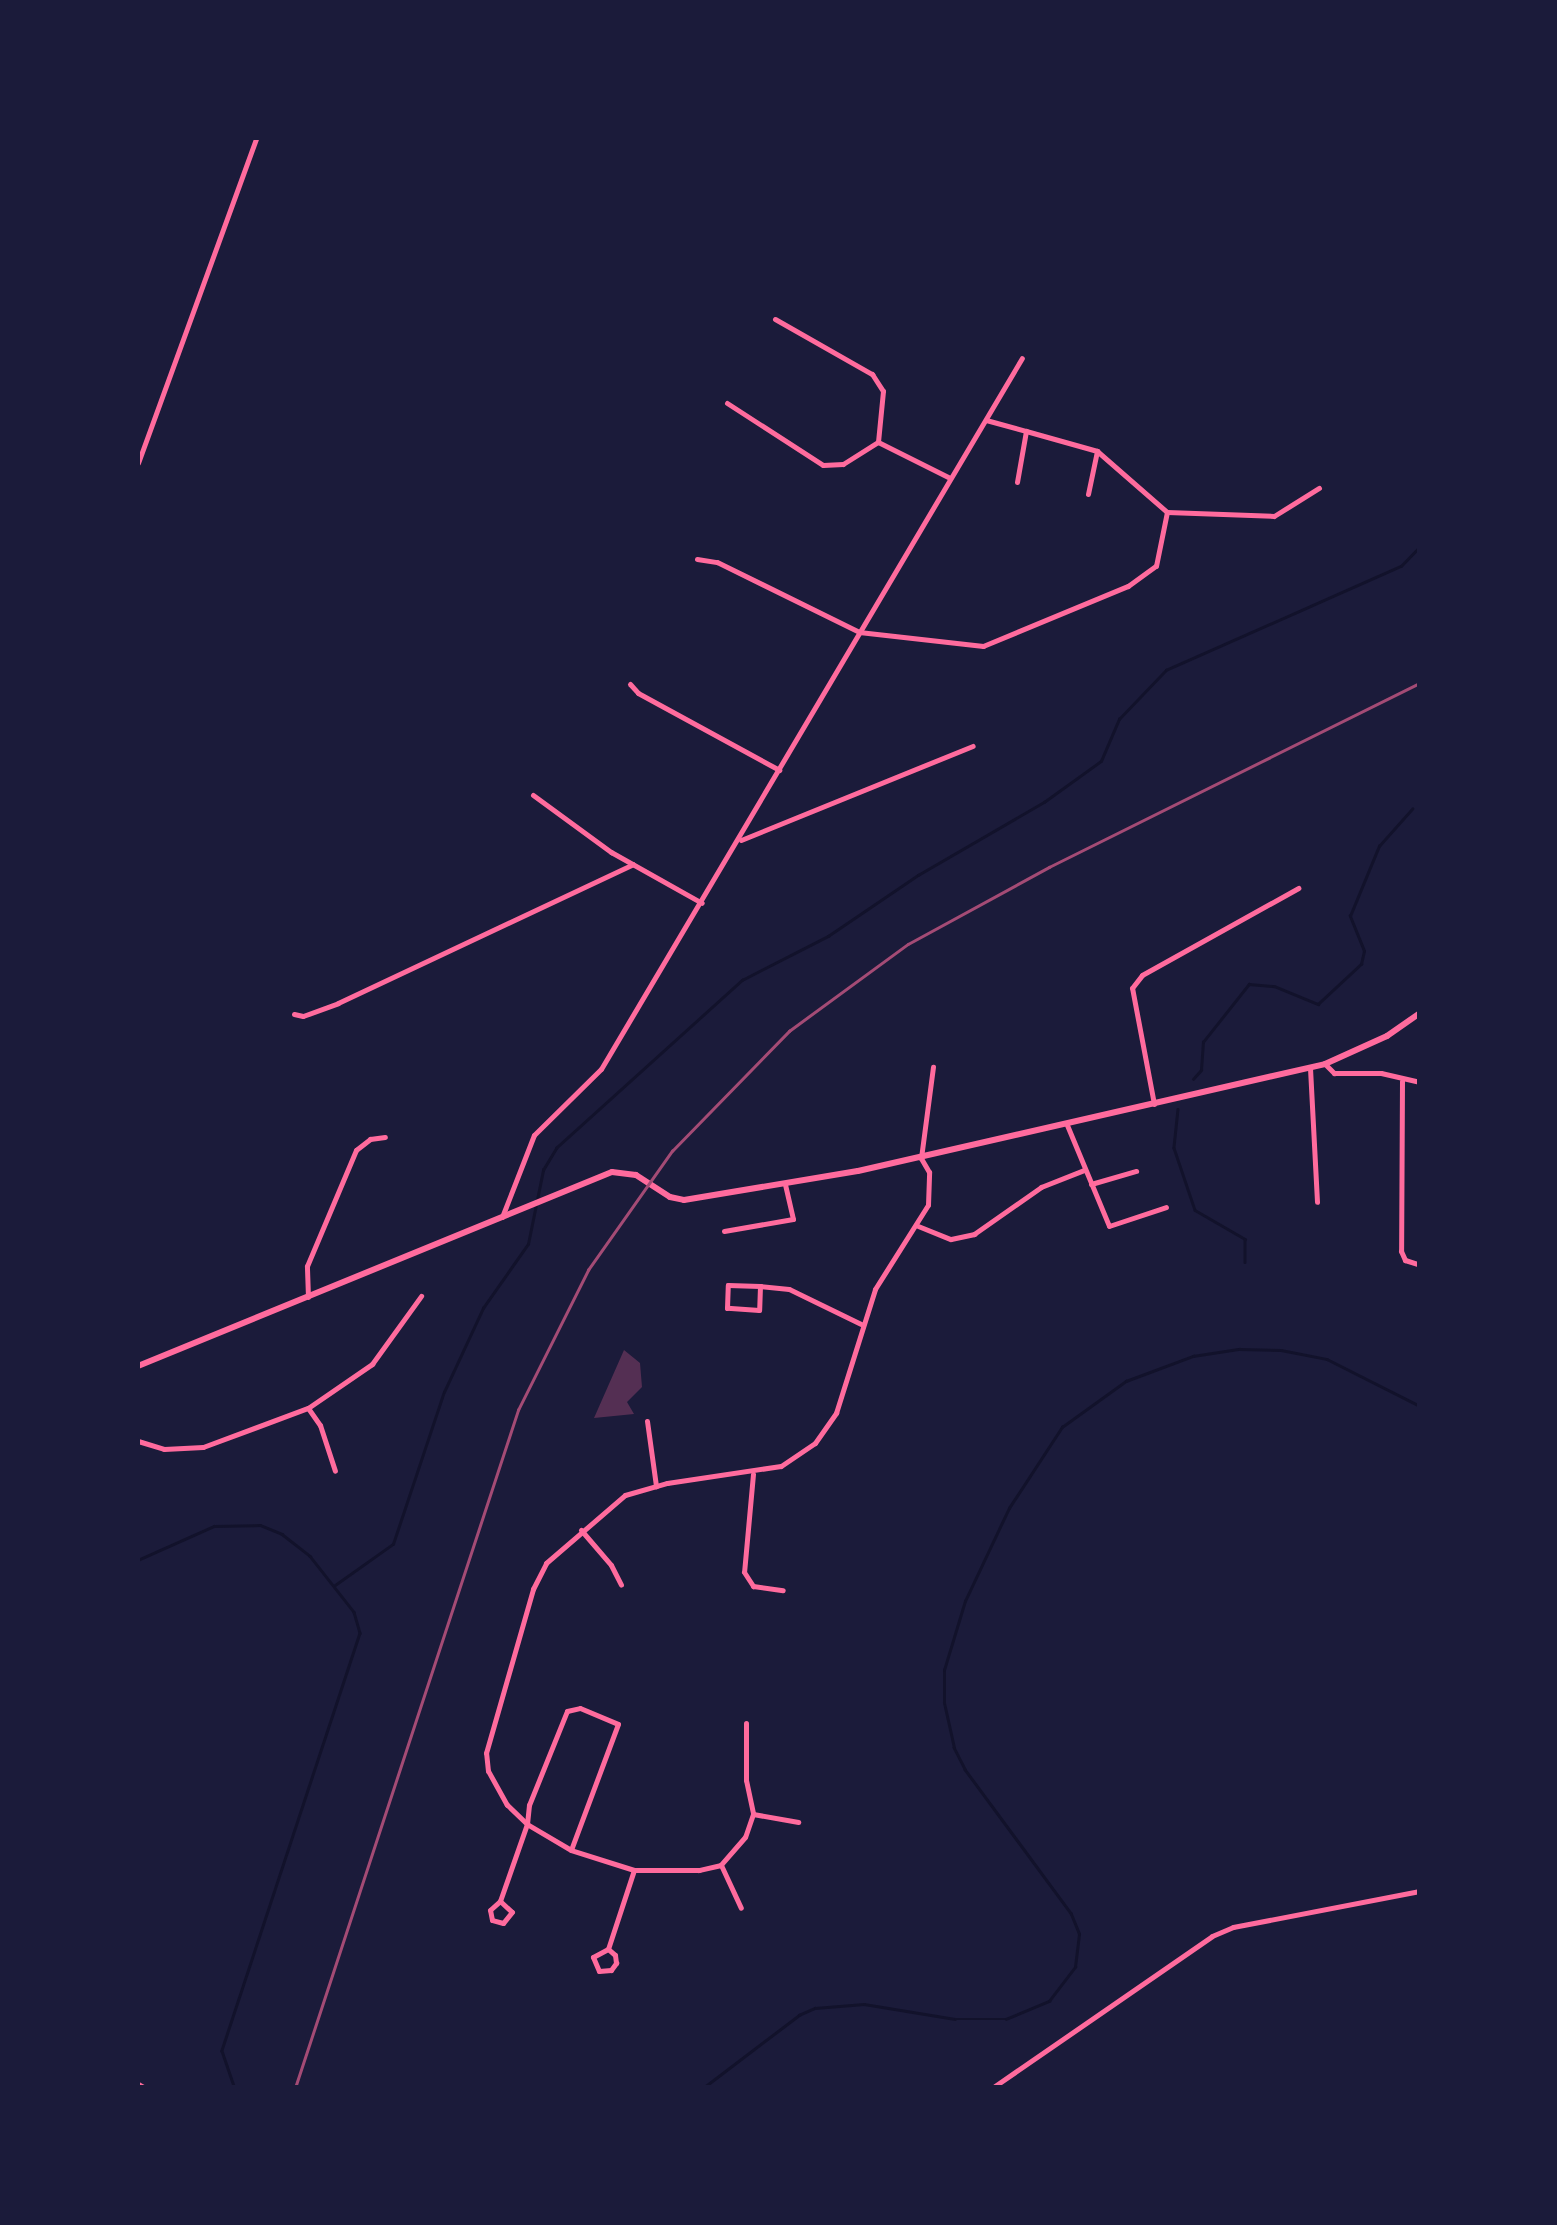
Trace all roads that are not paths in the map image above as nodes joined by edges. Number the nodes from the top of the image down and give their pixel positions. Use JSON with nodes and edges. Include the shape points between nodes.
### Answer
{"nodes":[{"id":1,"x":256,"y":138,"type":"edge"},
{"id":2,"x":775,"y":319,"type":"dead end"},
{"id":3,"x":1022,"y":358,"type":"dead end"},
{"id":4,"x":727,"y":403,"type":"dead end"},
{"id":5,"x":986,"y":420,"type":"junction"},
{"id":6,"x":1026,"y":431,"type":"junction"},
{"id":7,"x":878,"y":442,"type":"junction"},
{"id":8,"x":1097,"y":451,"type":"junction"},
{"id":9,"x":138,"y":463,"type":"edge"},
{"id":10,"x":950,"y":478,"type":"junction"},
{"id":11,"x":1017,"y":482,"type":"dead end"},
{"id":12,"x":1319,"y":488,"type":"dead end"},
{"id":13,"x":1088,"y":494,"type":"dead end"},
{"id":14,"x":1167,"y":512,"type":"junction"},
{"id":15,"x":697,"y":559,"type":"dead end"},
{"id":16,"x":859,"y":632,"type":"junction"},
{"id":17,"x":630,"y":684,"type":"dead end"},
{"id":18,"x":972,"y":746,"type":"dead end"},
{"id":19,"x":778,"y":770,"type":"junction"},
{"id":20,"x":534,"y":795,"type":"dead end"},
{"id":21,"x":738,"y":841,"type":"junction"},
{"id":22,"x":632,"y":864,"type":"junction"},
{"id":23,"x":1298,"y":888,"type":"dead end"},
{"id":24,"x":702,"y":902,"type":"junction"},
{"id":25,"x":1420,"y":1013,"type":"edge"},
{"id":26,"x":294,"y":1014,"type":"dead end"},
{"id":27,"x":1326,"y":1064,"type":"junction"},
{"id":28,"x":932,"y":1067,"type":"dead end"},
{"id":29,"x":1310,"y":1068,"type":"junction"},
{"id":30,"x":1402,"y":1080,"type":"junction"},
{"id":31,"x":1420,"y":1082,"type":"edge"},
{"id":32,"x":1154,"y":1104,"type":"junction"},
{"id":33,"x":1068,"y":1125,"type":"junction"},
{"id":34,"x":385,"y":1137,"type":"dead end"},
{"id":35,"x":921,"y":1158,"type":"junction"},
{"id":36,"x":1084,"y":1170,"type":"junction"},
{"id":37,"x":1136,"y":1170,"type":"dead end"},
{"id":38,"x":786,"y":1184,"type":"junction"},
{"id":39,"x":1090,"y":1184,"type":"junction"},
{"id":40,"x":1317,"y":1202,"type":"dead end"},
{"id":41,"x":1166,"y":1207,"type":"dead end"},
{"id":42,"x":501,"y":1220,"type":"junction"},
{"id":43,"x":918,"y":1226,"type":"junction"},
{"id":44,"x":724,"y":1231,"type":"dead end"},
{"id":45,"x":1420,"y":1265,"type":"edge"},
{"id":46,"x":760,"y":1286,"type":"junction"},
{"id":47,"x":422,"y":1296,"type":"dead end"},
{"id":48,"x":308,"y":1297,"type":"junction"},
{"id":49,"x":861,"y":1324,"type":"junction"},
{"id":50,"x":138,"y":1366,"type":"edge"},
{"id":51,"x":308,"y":1408,"type":"junction"},
{"id":52,"x":648,"y":1421,"type":"dead end"},
{"id":53,"x":138,"y":1441,"type":"edge"},
{"id":54,"x":335,"y":1471,"type":"dead end"},
{"id":55,"x":753,"y":1474,"type":"junction"},
{"id":56,"x":656,"y":1486,"type":"junction"},
{"id":57,"x":582,"y":1530,"type":"junction"},
{"id":58,"x":621,"y":1585,"type":"dead end"},
{"id":59,"x":783,"y":1590,"type":"dead end"},
{"id":60,"x":746,"y":1722,"type":"dead end"},
{"id":61,"x":753,"y":1814,"type":"junction"},
{"id":62,"x":798,"y":1822,"type":"dead end"},
{"id":63,"x":527,"y":1824,"type":"junction"},
{"id":64,"x":570,"y":1850,"type":"junction"},
{"id":65,"x":721,"y":1864,"type":"junction"},
{"id":66,"x":634,"y":1870,"type":"junction"},
{"id":67,"x":1420,"y":1891,"type":"edge"},
{"id":68,"x":500,"y":1901,"type":"junction"},
{"id":69,"x":741,"y":1908,"type":"dead end"},
{"id":70,"x":608,"y":1949,"type":"junction"},
{"id":71,"x":138,"y":2084,"type":"edge"},
{"id":72,"x":145,"y":2088,"type":"edge"},
{"id":73,"x":992,"y":2088,"type":"edge"}],
"edges":[{"from":1,"to":9,"type":"street"},
{"from":2,"to":7,"type":"street","via":[[872,374],[883,390]]},
{"from":3,"to":5,"type":"street"},
{"from":4,"to":7,"type":"street","via":[[823,465],[844,464]]},
{"from":5,"to":6,"type":"street"},
{"from":5,"to":10,"type":"street"},
{"from":6,"to":8,"type":"street"},
{"from":6,"to":11,"type":"street"},
{"from":7,"to":10,"type":"street"},
{"from":8,"to":13,"type":"street"},
{"from":8,"to":14,"type":"street"},
{"from":10,"to":16,"type":"street"},
{"from":12,"to":14,"type":"street","via":[[1274,516]]},
{"from":14,"to":16,"type":"street","via":[[1156,566],[1128,586],[1013,638],[983,646]]},
{"from":15,"to":16,"type":"street","via":[[717,562]]},
{"from":16,"to":19,"type":"street"},
{"from":17,"to":19,"type":"street"},
{"from":18,"to":21,"type":"street"},
{"from":19,"to":21,"type":"street"},
{"from":20,"to":22,"type":"street"},
{"from":21,"to":24,"type":"street"},
{"from":22,"to":24,"type":"street"},
{"from":22,"to":26,"type":"street","via":[[303,1016]]},
{"from":23,"to":32,"type":"street","via":[[1142,974],[1132,988]]},
{"from":24,"to":42,"type":"street","via":[[600,1069],[534,1135]]},
{"from":25,"to":27,"type":"main road"},
{"from":27,"to":29,"type":"main road"},
{"from":27,"to":30,"type":"street","via":[[1334,1073]]},
{"from":28,"to":35,"type":"street"},
{"from":29,"to":32,"type":"main road"},
{"from":29,"to":40,"type":"street"},
{"from":30,"to":31,"type":"street"},
{"from":30,"to":45,"type":"street","via":[[1400,1251]]},
{"from":32,"to":33,"type":"main road"},
{"from":33,"to":35,"type":"main road"},
{"from":33,"to":36,"type":"street"},
{"from":34,"to":48,"type":"street","via":[[356,1150],[307,1266]]},
{"from":35,"to":38,"type":"main road"},
{"from":35,"to":43,"type":"street","via":[[929,1172],[928,1205]]},
{"from":36,"to":39,"type":"street"},
{"from":36,"to":43,"type":"street","via":[[1041,1186],[974,1234],[951,1238]]},
{"from":37,"to":39,"type":"street"},
{"from":38,"to":42,"type":"main road","via":[[684,1200],[636,1175],[612,1172]]},
{"from":38,"to":44,"type":"street","via":[[794,1219]]},
{"from":39,"to":41,"type":"street","via":[[1109,1226]]},
{"from":42,"to":48,"type":"main road"},
{"from":43,"to":49,"type":"street","via":[[875,1289]]},
{"from":46,"to":46,"type":"street","via":[[728,1286],[727,1308],[759,1310]]},
{"from":46,"to":49,"type":"street","via":[[788,1289]]},
{"from":47,"to":51,"type":"street","via":[[372,1364]]},
{"from":48,"to":50,"type":"main road"},
{"from":49,"to":55,"type":"street","via":[[844,1394],[815,1443],[781,1466]]},
{"from":51,"to":53,"type":"street","via":[[203,1448],[164,1449]]},
{"from":51,"to":54,"type":"street"},
{"from":52,"to":56,"type":"street"},
{"from":55,"to":56,"type":"street"},
{"from":55,"to":59,"type":"street","via":[[744,1572],[753,1586]]},
{"from":56,"to":57,"type":"street","via":[[626,1494]]},
{"from":57,"to":58,"type":"street"},
{"from":57,"to":63,"type":"street","via":[[546,1563],[533,1589],[486,1753],[498,1790]]},
{"from":60,"to":61,"type":"street"},
{"from":61,"to":62,"type":"street"},
{"from":61,"to":65,"type":"street","via":[[745,1838]]},
{"from":63,"to":64,"type":"street"},
{"from":63,"to":64,"type":"street","via":[[568,1710],[580,1708],[618,1724]]},
{"from":63,"to":68,"type":"street"},
{"from":64,"to":66,"type":"street"},
{"from":65,"to":66,"type":"street"},
{"from":65,"to":69,"type":"street"},
{"from":66,"to":70,"type":"street"},
{"from":67,"to":73,"type":"street","via":[[1233,1927],[1184,1952]]},
{"from":68,"to":68,"type":"street","via":[[490,1914],[503,1923],[512,1912]]},
{"from":70,"to":70,"type":"street","via":[[593,1956],[603,1972],[616,1963]]},
{"from":71,"to":72,"type":"street"}]}
